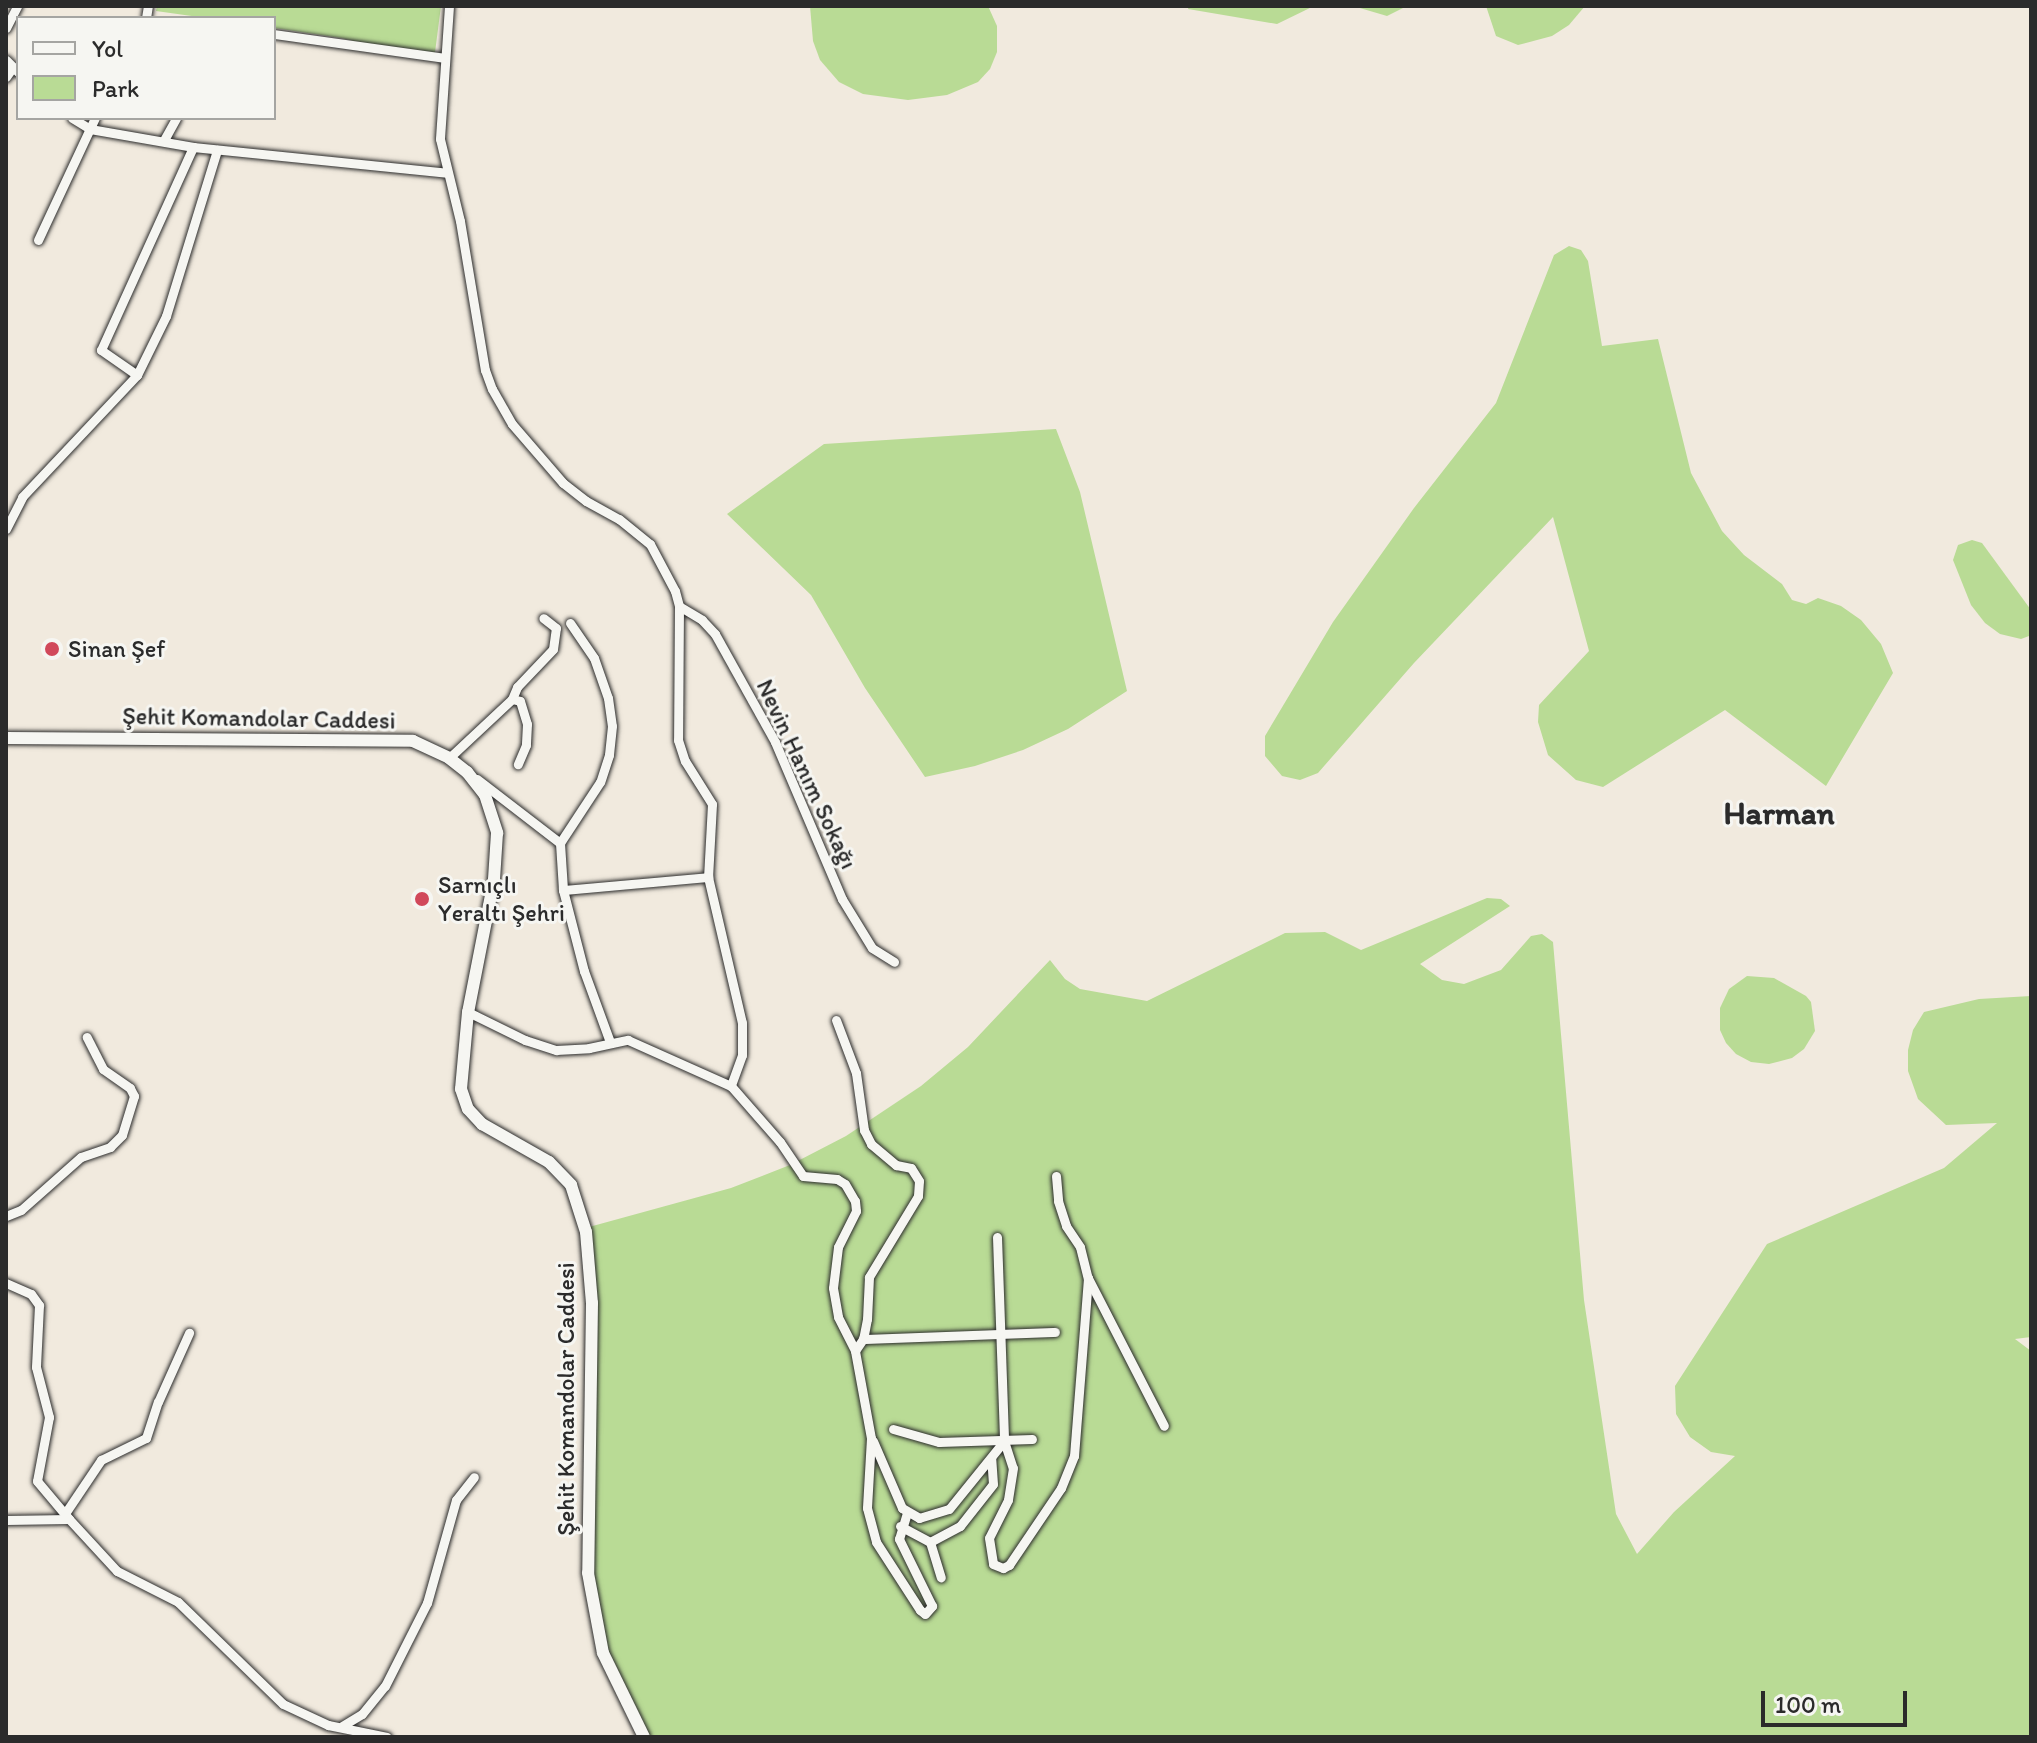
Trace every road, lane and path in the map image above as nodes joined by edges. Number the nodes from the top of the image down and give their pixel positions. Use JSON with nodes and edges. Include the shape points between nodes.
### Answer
{"nodes":[{"id":1,"x":17,"y":6,"type":"edge"},
{"id":2,"x":449,"y":6,"type":"edge"},
{"id":3,"x":6,"y":28,"type":"edge"},
{"id":4,"x":276,"y":34,"type":"edge"},
{"id":5,"x":444,"y":58,"type":"junction"},
{"id":6,"x":12,"y":66,"type":"edge"},
{"id":7,"x":6,"y":77,"type":"edge"},
{"id":8,"x":75,"y":120,"type":"edge"},
{"id":9,"x":94,"y":120,"type":"edge"},
{"id":10,"x":175,"y":120,"type":"edge"},
{"id":11,"x":90,"y":129,"type":"junction"},
{"id":12,"x":164,"y":140,"type":"junction"},
{"id":13,"x":193,"y":147,"type":"junction"},
{"id":14,"x":217,"y":150,"type":"junction"},
{"id":15,"x":447,"y":173,"type":"junction"},
{"id":16,"x":38,"y":240,"type":"dead end"},
{"id":17,"x":137,"y":375,"type":"junction"},
{"id":18,"x":6,"y":529,"type":"edge"},
{"id":19,"x":679,"y":606,"type":"junction"},
{"id":20,"x":543,"y":618,"type":"dead end"},
{"id":21,"x":570,"y":623,"type":"dead end"},
{"id":22,"x":512,"y":699,"type":"junction"},
{"id":23,"x":6,"y":738,"type":"edge"},
{"id":24,"x":449,"y":758,"type":"junction"},
{"id":25,"x":518,"y":764,"type":"dead end"},
{"id":26,"x":467,"y":772,"type":"junction"},
{"id":27,"x":560,"y":843,"type":"junction"},
{"id":28,"x":708,"y":877,"type":"junction"},
{"id":29,"x":563,"y":890,"type":"junction"},
{"id":30,"x":894,"y":962,"type":"dead end"},
{"id":31,"x":468,"y":1012,"type":"junction"},
{"id":32,"x":836,"y":1020,"type":"dead end"},
{"id":33,"x":87,"y":1037,"type":"dead end"},
{"id":34,"x":610,"y":1042,"type":"junction"},
{"id":35,"x":731,"y":1086,"type":"junction"},
{"id":36,"x":1056,"y":1176,"type":"dead end"},
{"id":37,"x":6,"y":1216,"type":"edge"},
{"id":38,"x":997,"y":1237,"type":"dead end"},
{"id":39,"x":1088,"y":1278,"type":"junction"},
{"id":40,"x":6,"y":1283,"type":"edge"},
{"id":41,"x":1055,"y":1332,"type":"dead end"},
{"id":42,"x":189,"y":1333,"type":"dead end"},
{"id":43,"x":1001,"y":1333,"type":"junction"},
{"id":44,"x":863,"y":1339,"type":"junction"},
{"id":45,"x":855,"y":1351,"type":"junction"},
{"id":46,"x":1164,"y":1426,"type":"dead end"},
{"id":47,"x":893,"y":1429,"type":"dead end"},
{"id":48,"x":871,"y":1438,"type":"junction"},
{"id":49,"x":1032,"y":1439,"type":"dead end"},
{"id":50,"x":1004,"y":1441,"type":"junction"},
{"id":51,"x":991,"y":1458,"type":"junction"},
{"id":52,"x":474,"y":1477,"type":"dead end"},
{"id":53,"x":907,"y":1513,"type":"junction"},
{"id":54,"x":67,"y":1516,"type":"junction"},
{"id":55,"x":6,"y":1520,"type":"edge"},
{"id":56,"x":900,"y":1526,"type":"junction"},
{"id":57,"x":930,"y":1542,"type":"junction"},
{"id":58,"x":941,"y":1577,"type":"dead end"},
{"id":59,"x":342,"y":1726,"type":"junction"},
{"id":60,"x":387,"y":1737,"type":"edge"},
{"id":61,"x":644,"y":1737,"type":"edge"}],
"edges":[{"from":1,"to":3,"type":"street"},
{"from":2,"to":5,"type":"street"},
{"from":4,"to":5,"type":"street"},
{"from":5,"to":15,"type":"street","via":[[440,139]]},
{"from":6,"to":7,"type":"street"},
{"from":8,"to":11,"type":"street"},
{"from":9,"to":11,"type":"street"},
{"from":10,"to":12,"type":"street"},
{"from":11,"to":12,"type":"street"},
{"from":11,"to":16,"type":"street"},
{"from":12,"to":13,"type":"street"},
{"from":13,"to":14,"type":"street"},
{"from":13,"to":17,"type":"street","via":[[101,350]]},
{"from":14,"to":15,"type":"street"},
{"from":14,"to":17,"type":"street","via":[[166,316]]},
{"from":15,"to":19,"type":"street","via":[[485,370],[501,409],[574,493],[650,544],[669,574]]},
{"from":17,"to":18,"type":"street","via":[[22,497]]},
{"from":19,"to":28,"type":"street","via":[[678,740],[712,804]]},
{"from":19,"to":30,"type":"street","name":"Nevin Hanım Sokağı","via":[[715,634],[775,742],[842,899],[872,948]]},
{"from":20,"to":22,"type":"street","via":[[556,628],[556,642]]},
{"from":21,"to":27,"type":"street","via":[[594,658],[612,726],[600,782]]},
{"from":22,"to":24,"type":"street"},
{"from":22,"to":25,"type":"street","via":[[520,701],[527,724]]},
{"from":23,"to":24,"type":"main road","name":"Şehit Komandolar Caddesi","via":[[413,741]]},
{"from":24,"to":26,"type":"main road","name":"Şehit Komandolar Caddesi"},
{"from":26,"to":27,"type":"street"},
{"from":26,"to":31,"type":"main road","name":"Şehit Komandolar Caddesi","via":[[485,795],[497,833],[494,880]]},
{"from":27,"to":29,"type":"street"},
{"from":28,"to":29,"type":"street"},
{"from":28,"to":35,"type":"street","via":[[742,1023],[742,1055]]},
{"from":29,"to":34,"type":"street"},
{"from":31,"to":34,"type":"street","via":[[556,1050]]},
{"from":31,"to":61,"type":"main road","name":"Şehit Komandolar Caddesi","via":[[461,1089],[468,1109],[482,1124],[549,1162],[571,1185],[586,1232],[592,1303],[588,1573],[603,1653]]},
{"from":32,"to":44,"type":"street","via":[[856,1073],[871,1144],[896,1165],[911,1168],[919,1181],[918,1196],[869,1277]]},
{"from":33,"to":37,"type":"street","via":[[103,1069],[134,1096],[122,1135],[110,1147],[81,1157],[21,1210]]},
{"from":34,"to":35,"type":"street","via":[[628,1040]]},
{"from":35,"to":45,"type":"street","via":[[803,1176],[837,1179],[852,1192],[856,1211],[838,1247],[833,1288],[838,1317]]},
{"from":36,"to":39,"type":"street","via":[[1058,1201]]},
{"from":38,"to":43,"type":"street"},
{"from":39,"to":46,"type":"street"},
{"from":39,"to":50,"type":"street","via":[[1074,1456],[1061,1488],[1003,1568],[993,1564],[987,1547],[1008,1500],[1013,1468]]},
{"from":40,"to":54,"type":"street","via":[[31,1294],[39,1305],[36,1367],[49,1417],[37,1481]]},
{"from":41,"to":43,"type":"street"},
{"from":42,"to":54,"type":"street","via":[[146,1438],[101,1460]]},
{"from":43,"to":44,"type":"street"},
{"from":43,"to":50,"type":"street"},
{"from":44,"to":45,"type":"street"},
{"from":45,"to":48,"type":"street"},
{"from":47,"to":50,"type":"street","via":[[939,1442]]},
{"from":48,"to":53,"type":"street"},
{"from":48,"to":56,"type":"street","via":[[867,1508],[876,1542],[920,1610],[929,1612],[932,1606],[902,1548]]},
{"from":49,"to":50,"type":"street"},
{"from":50,"to":51,"type":"street"},
{"from":51,"to":53,"type":"street","via":[[949,1509],[926,1518]]},
{"from":51,"to":57,"type":"street","via":[[993,1484],[978,1507],[960,1526]]},
{"from":52,"to":59,"type":"street","via":[[456,1500],[427,1603],[385,1686],[362,1714]]},
{"from":53,"to":56,"type":"street"},
{"from":54,"to":55,"type":"street"},
{"from":54,"to":59,"type":"street","via":[[117,1571],[165,1593],[188,1611],[269,1694],[297,1712]]},
{"from":56,"to":57,"type":"street"},
{"from":57,"to":58,"type":"street"},
{"from":59,"to":60,"type":"street"}]}
